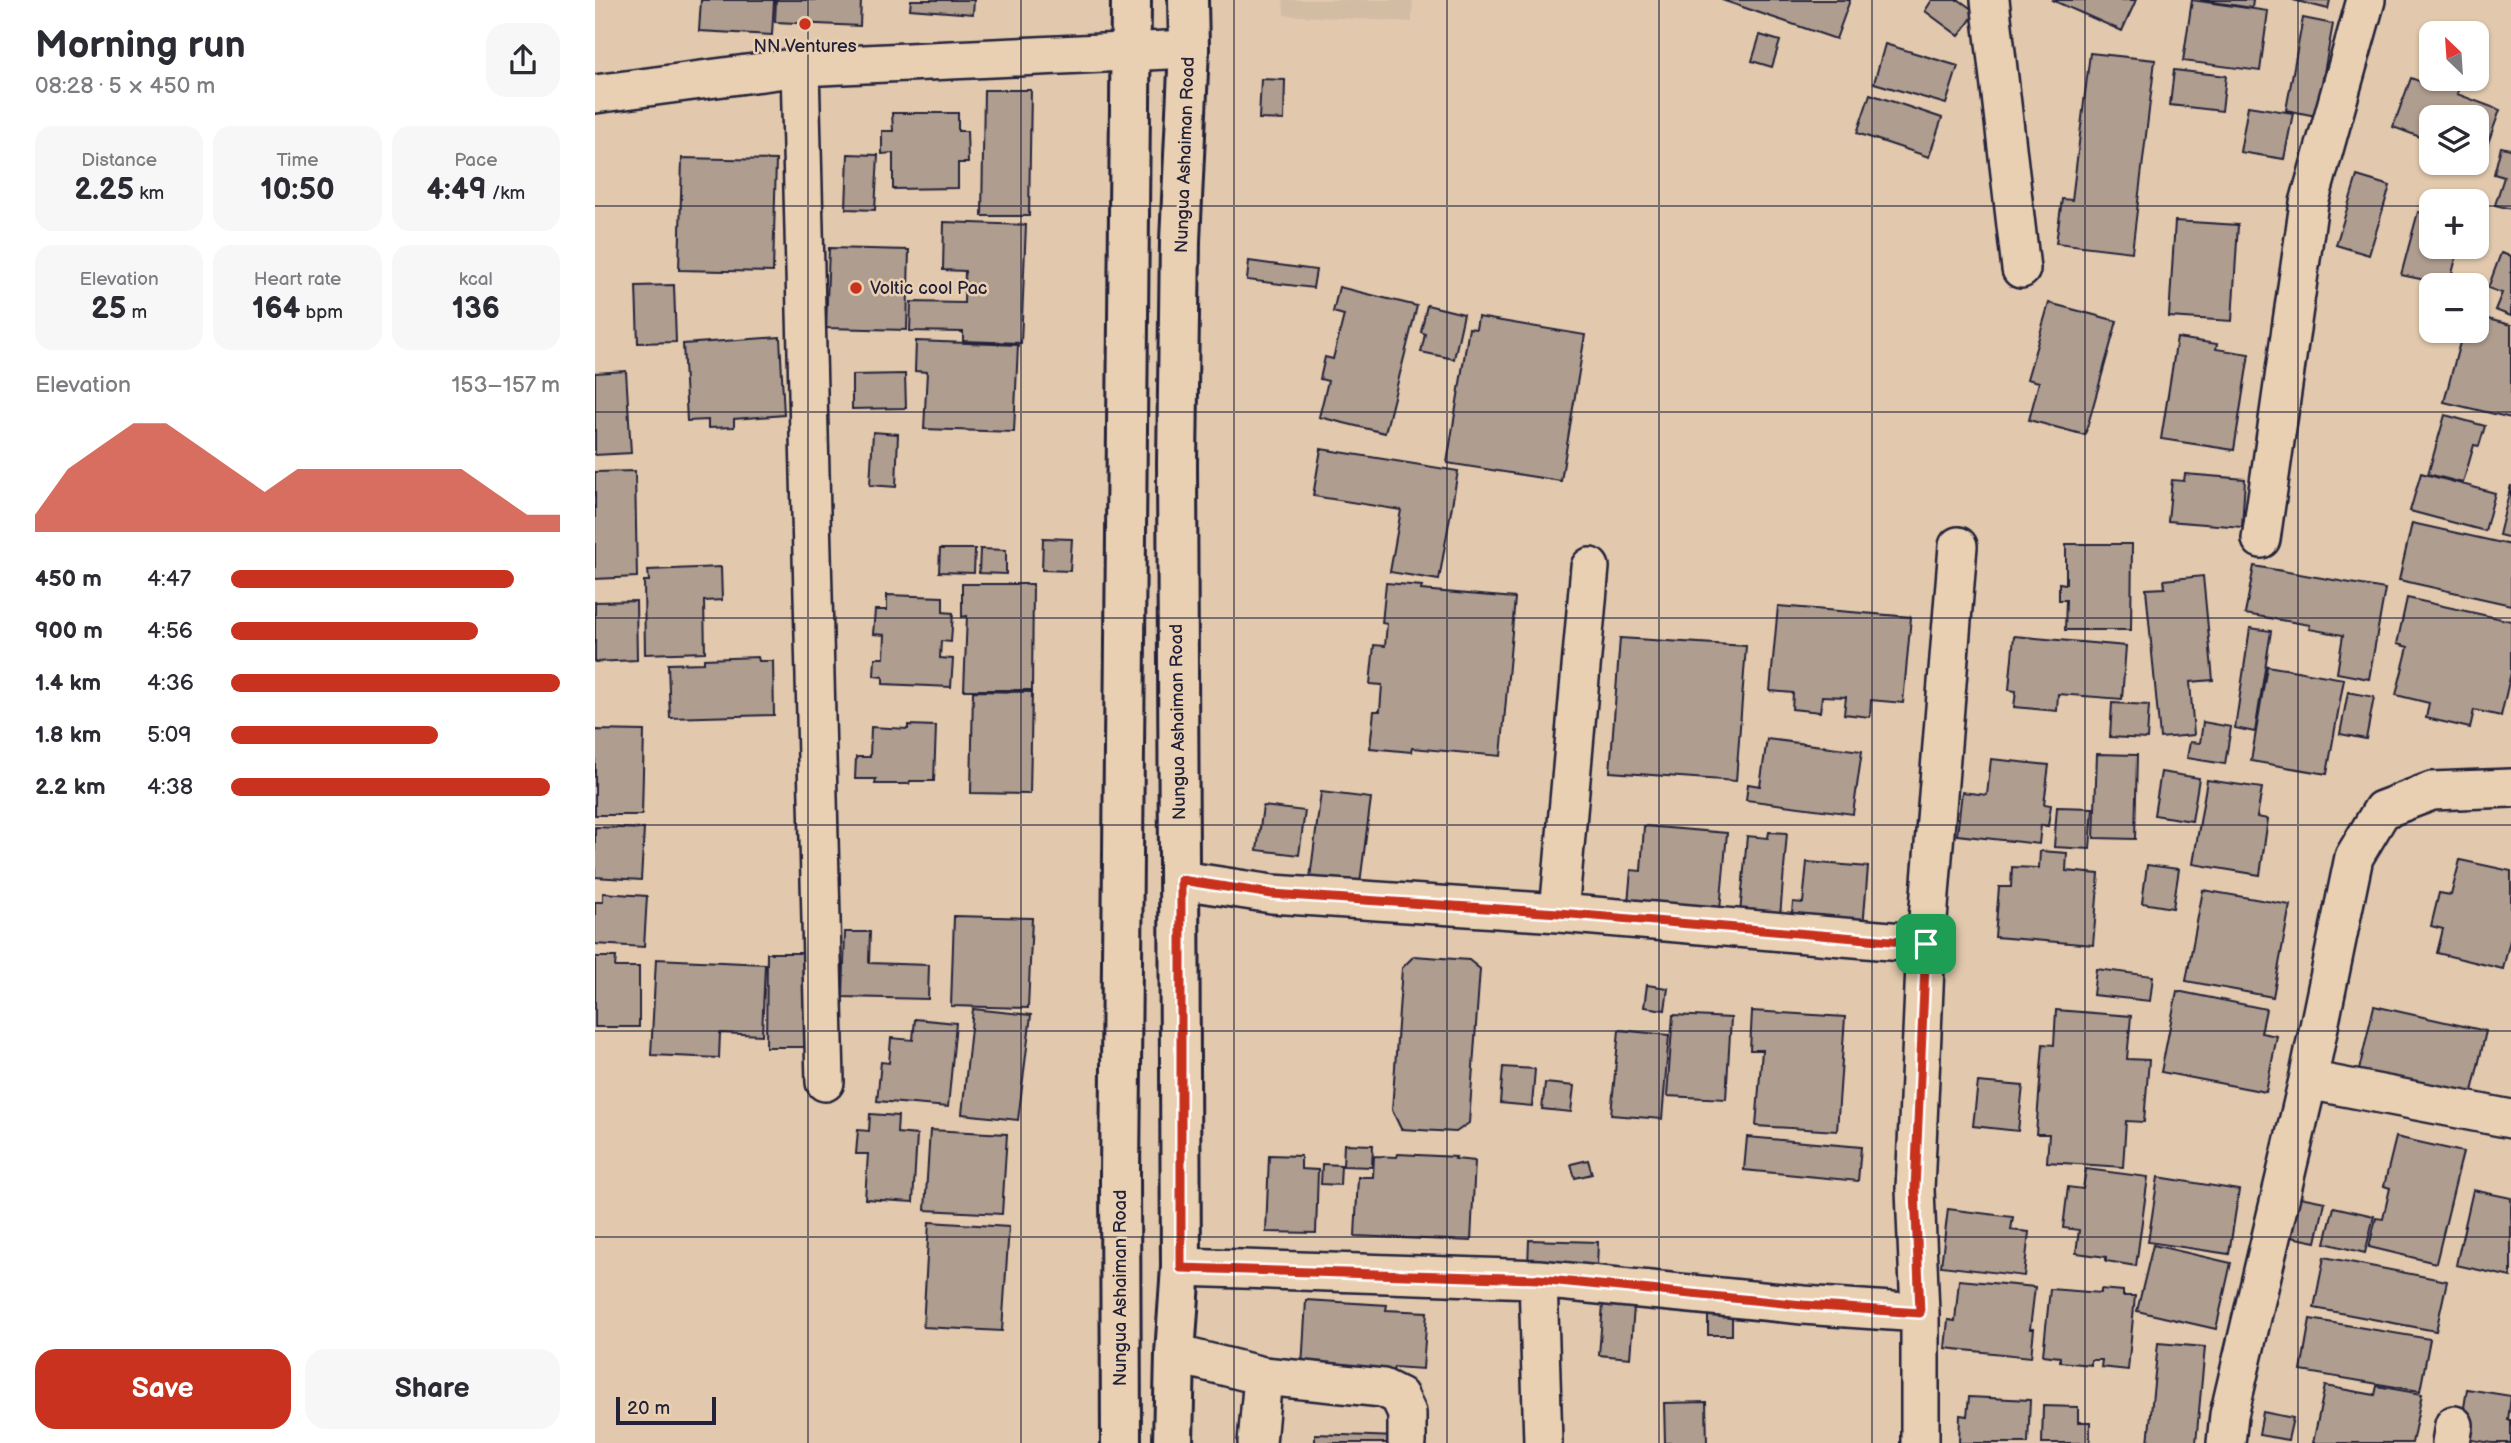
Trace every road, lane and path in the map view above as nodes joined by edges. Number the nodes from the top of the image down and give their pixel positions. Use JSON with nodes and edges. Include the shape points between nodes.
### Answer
{"nodes":[{"id":1,"x":1131,"y":0,"type":"edge"},
{"id":2,"x":1188,"y":0,"type":"edge"},
{"id":3,"x":1990,"y":0,"type":"edge"},
{"id":4,"x":2367,"y":0,"type":"edge"},
{"id":5,"x":1189,"y":49,"type":"junction"},
{"id":6,"x":1132,"y":50,"type":"junction"},
{"id":7,"x":800,"y":66,"type":"junction"},
{"id":8,"x":595,"y":94,"type":"edge"},
{"id":9,"x":2021,"y":269,"type":"dead end"},
{"id":10,"x":2261,"y":538,"type":"dead end"},
{"id":11,"x":1958,"y":546,"type":"dead end"},
{"id":12,"x":1590,"y":567,"type":"dead end"},
{"id":13,"x":2511,"y":788,"type":"edge"},
{"id":14,"x":1181,"y":880,"type":"junction"},
{"id":15,"x":1559,"y":913,"type":"junction"},
{"id":16,"x":1926,"y":944,"type":"junction"},
{"id":17,"x":2308,"y":1080,"type":"junction"},
{"id":18,"x":825,"y":1082,"type":"dead end"},
{"id":19,"x":2511,"y":1119,"type":"edge"},
{"id":20,"x":1181,"y":1268,"type":"junction"},
{"id":21,"x":1538,"y":1279,"type":"junction"},
{"id":22,"x":1920,"y":1313,"type":"junction"},
{"id":23,"x":1175,"y":1354,"type":"junction"},
{"id":24,"x":1263,"y":1376,"type":"junction"},
{"id":25,"x":1121,"y":1443,"type":"edge"},
{"id":26,"x":1173,"y":1443,"type":"edge"},
{"id":27,"x":1257,"y":1443,"type":"edge"},
{"id":28,"x":1407,"y":1443,"type":"edge"},
{"id":29,"x":1543,"y":1443,"type":"edge"},
{"id":30,"x":1920,"y":1443,"type":"edge"},
{"id":31,"x":2226,"y":1443,"type":"edge"}],
"edges":[{"from":1,"to":6,"type":"main road","name":"Nungua Ashaiman Road"},
{"from":2,"to":5,"type":"main road","name":"Nungua Ashaiman Road"},
{"from":3,"to":9,"type":"street"},
{"from":4,"to":10,"type":"street","via":[[2309,203]]},
{"from":5,"to":6,"type":"street"},
{"from":5,"to":14,"type":"main road","name":"Nungua Ashaiman Road","via":[[1177,463]]},
{"from":6,"to":7,"type":"street"},
{"from":6,"to":25,"type":"main road","name":"Nungua Ashaiman Road"},
{"from":7,"to":8,"type":"street"},
{"from":7,"to":18,"type":"street"},
{"from":11,"to":16,"type":"street"},
{"from":12,"to":15,"type":"street"},
{"from":13,"to":17,"type":"street","via":[[2432,791],[2382,810],[2354,857]]},
{"from":14,"to":15,"type":"street","via":[[1272,894]]},
{"from":14,"to":20,"type":"main road","name":"Nungua Ashaiman Road"},
{"from":15,"to":16,"type":"street"},
{"from":16,"to":22,"type":"street","via":[[1915,1189]]},
{"from":17,"to":19,"type":"street"},
{"from":17,"to":31,"type":"street"},
{"from":20,"to":21,"type":"street"},
{"from":20,"to":23,"type":"main road","name":"Nungua Ashaiman Road"},
{"from":21,"to":22,"type":"street"},
{"from":21,"to":29,"type":"street"},
{"from":22,"to":30,"type":"street"},
{"from":23,"to":24,"type":"street"},
{"from":23,"to":26,"type":"main road","name":"Nungua Ashaiman Road"},
{"from":24,"to":27,"type":"street"},
{"from":24,"to":28,"type":"street","via":[[1383,1388],[1399,1396],[1407,1413]]}]}
